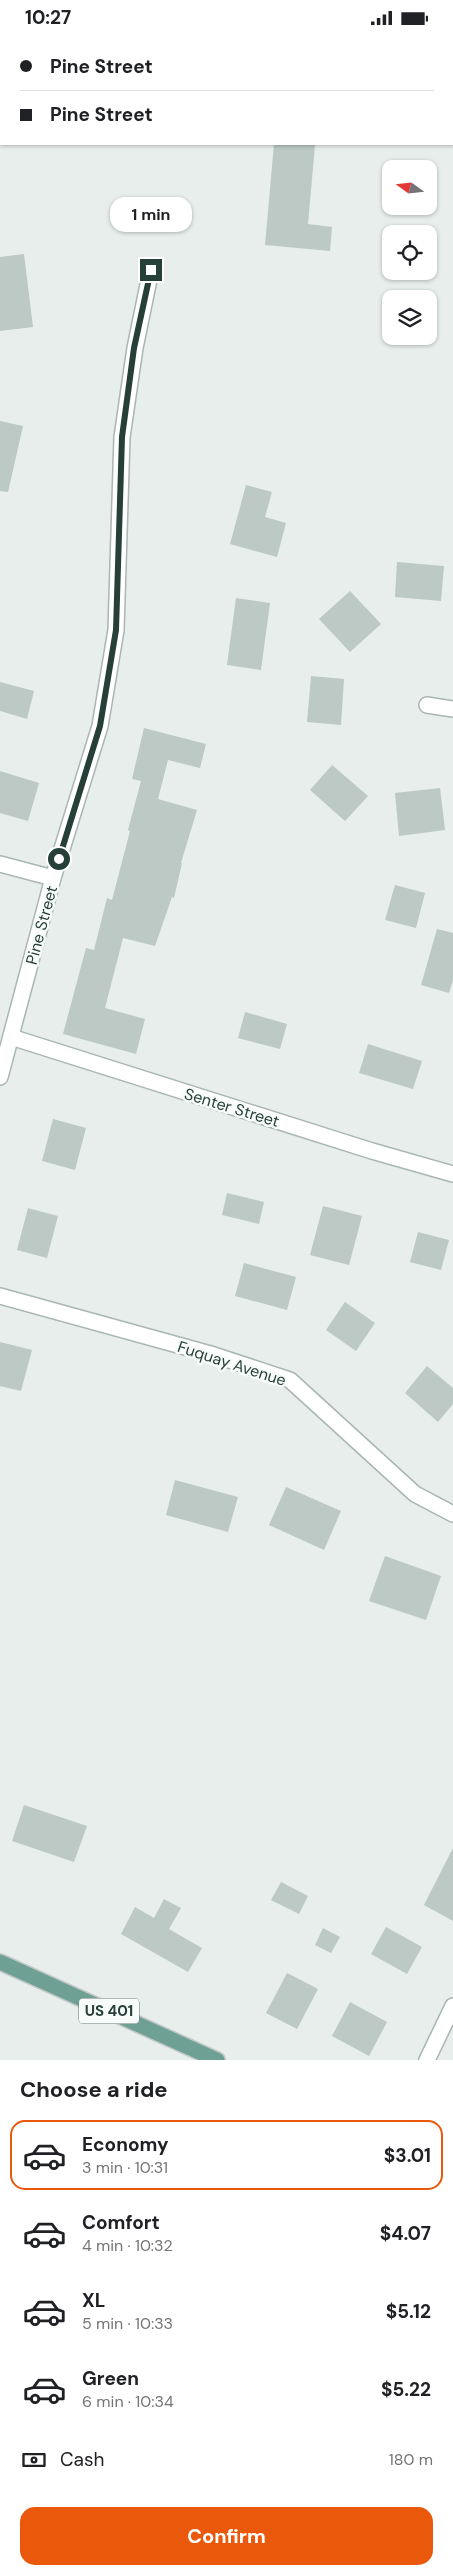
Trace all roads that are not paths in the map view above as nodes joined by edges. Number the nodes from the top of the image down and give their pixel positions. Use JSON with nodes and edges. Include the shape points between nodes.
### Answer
{"nodes":[{"id":1,"x":151,"y":270,"type":"dead end"},
{"id":2,"x":427,"y":705,"type":"dead end"},
{"id":3,"x":453,"y":709,"type":"edge"},
{"id":4,"x":0,"y":864,"type":"edge"},
{"id":5,"x":53,"y":878,"type":"junction"},
{"id":6,"x":11,"y":1037,"type":"junction"},
{"id":7,"x":0,"y":1077,"type":"edge"},
{"id":8,"x":453,"y":1174,"type":"edge"},
{"id":9,"x":0,"y":1296,"type":"edge"},
{"id":10,"x":453,"y":1514,"type":"edge"},
{"id":11,"x":0,"y":1962,"type":"edge"},
{"id":12,"x":453,"y":2006,"type":"edge"},
{"id":13,"x":217,"y":2060,"type":"edge"},
{"id":14,"x":427,"y":2060,"type":"edge"}],
"edges":[{"from":1,"to":5,"type":"street","name":"Pine Street","via":[[134,348],[122,437],[116,630],[100,726]]},
{"from":2,"to":3,"type":"street"},
{"from":4,"to":5,"type":"street"},
{"from":5,"to":6,"type":"street","name":"Pine Street"},
{"from":6,"to":7,"type":"street","name":"Pine Street"},
{"from":6,"to":8,"type":"street","name":"Senter Street"},
{"from":9,"to":10,"type":"street","name":"Fuquay Avenue","via":[[214,1355],[290,1380],[415,1493]]},
{"from":11,"to":13,"type":"main road","number":"US 401"},
{"from":12,"to":14,"type":"street"}]}
